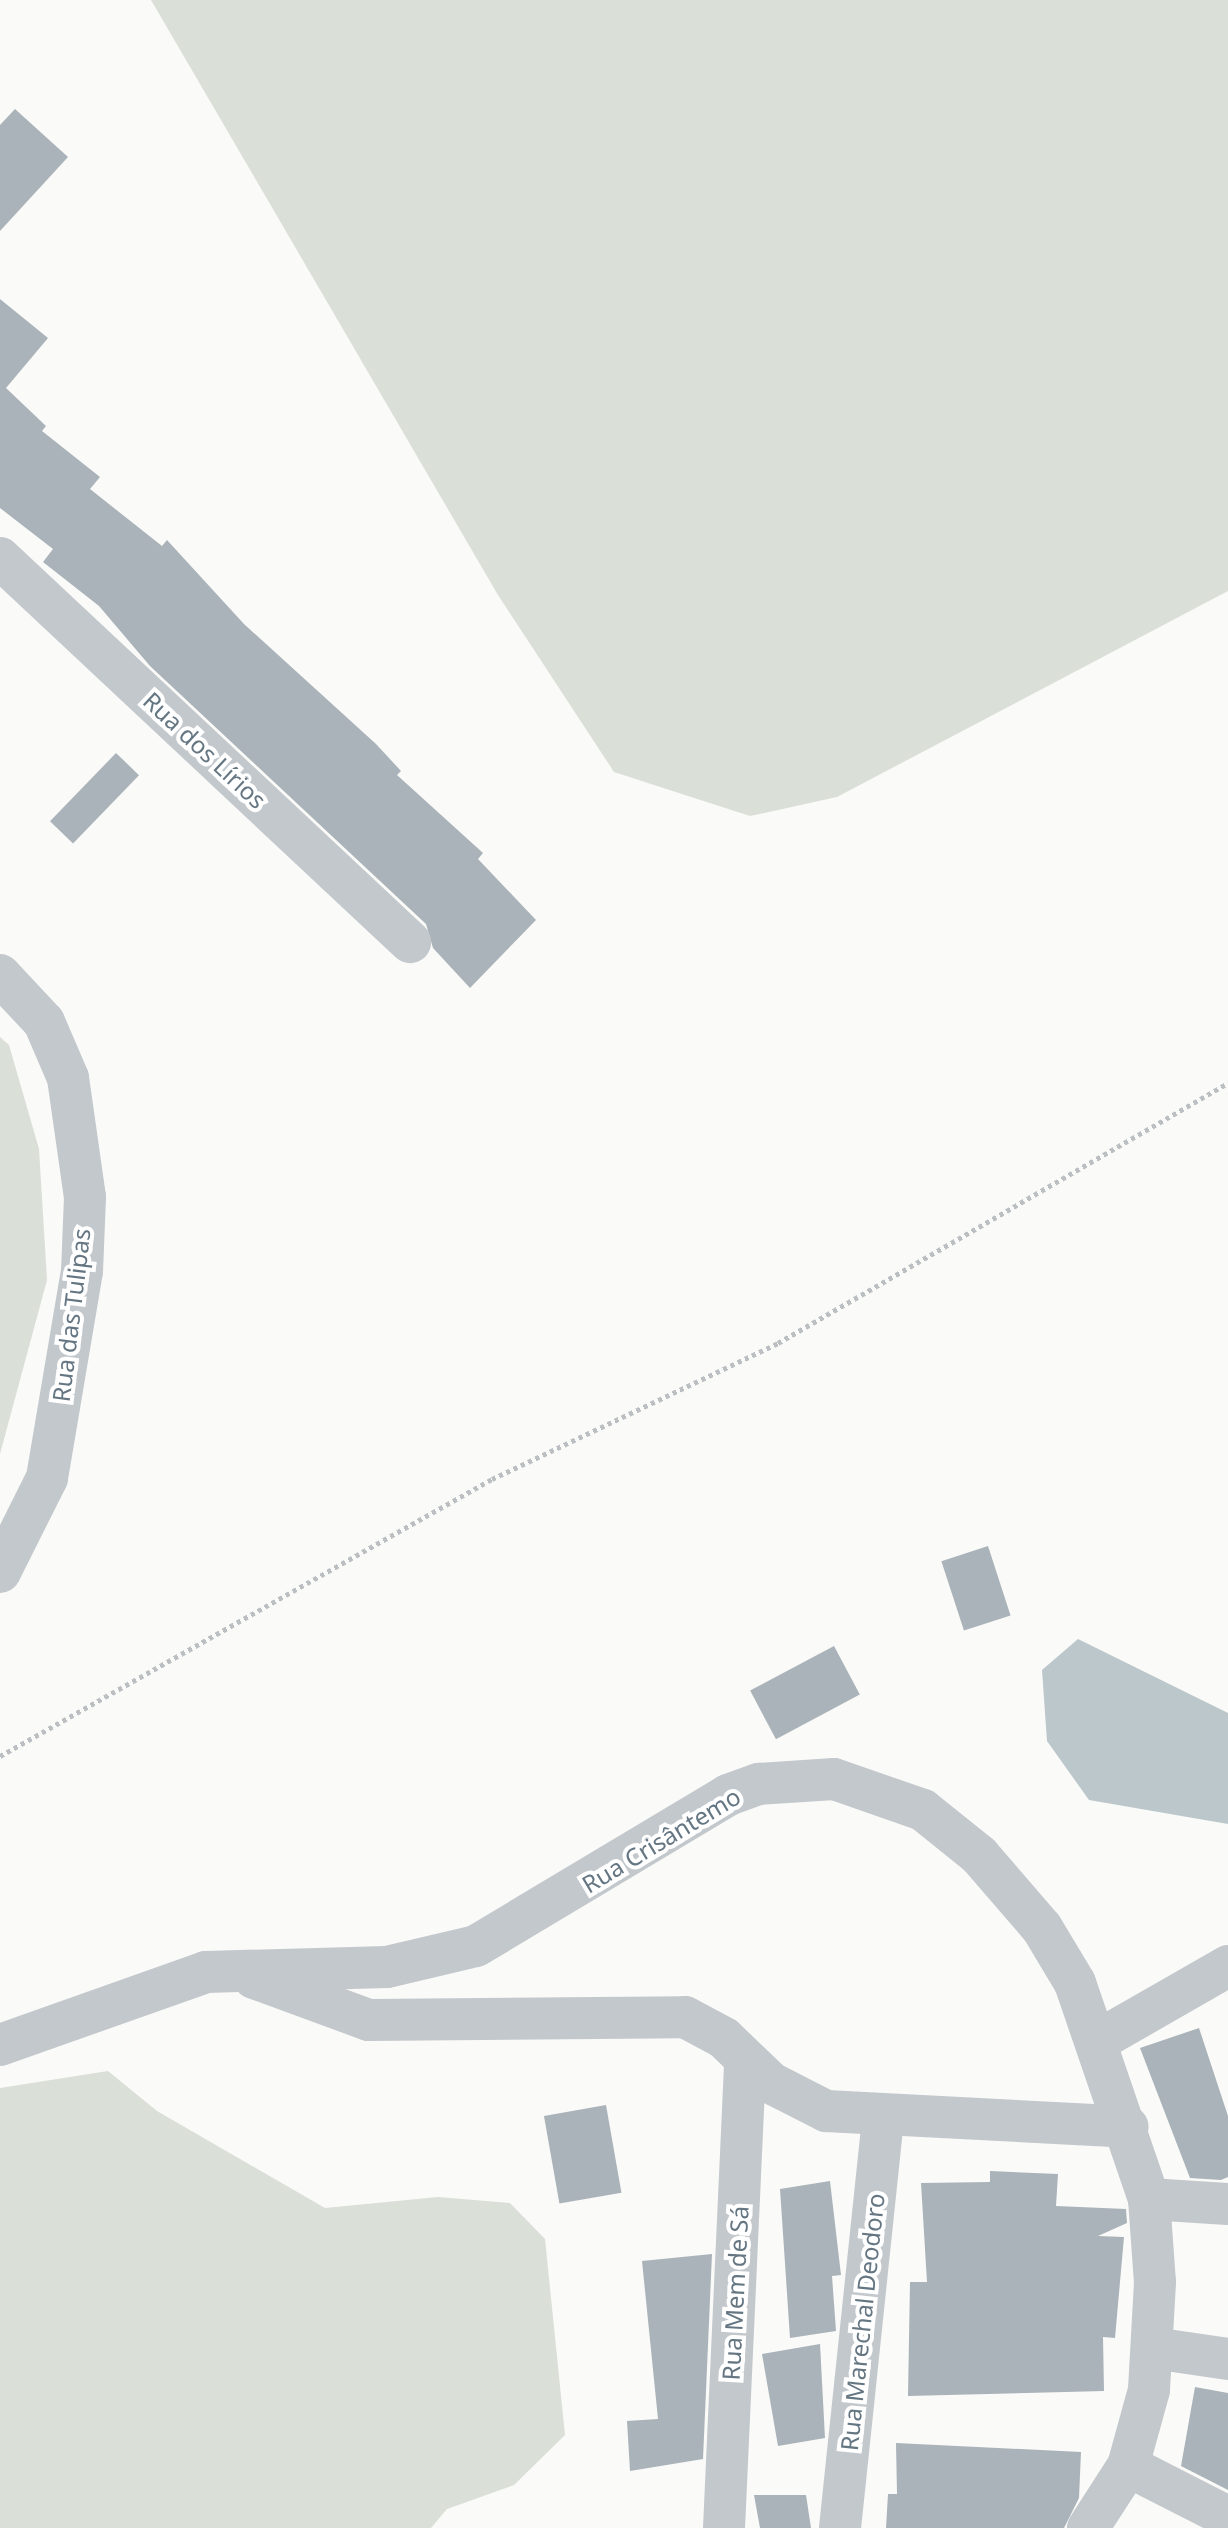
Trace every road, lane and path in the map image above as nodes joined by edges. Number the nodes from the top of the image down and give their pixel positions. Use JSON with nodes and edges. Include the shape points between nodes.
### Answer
{"nodes":[{"id":1,"x":0,"y":558,"type":"edge"},
{"id":2,"x":410,"y":942,"type":"dead end"},
{"id":3,"x":0,"y":975,"type":"edge"},
{"id":4,"x":1228,"y":1083,"type":"edge"},
{"id":5,"x":0,"y":1572,"type":"edge"},
{"id":6,"x":0,"y":1756,"type":"edge"},
{"id":7,"x":1228,"y":1966,"type":"edge"},
{"id":8,"x":206,"y":1972,"type":"junction"},
{"id":9,"x":1099,"y":2040,"type":"junction"},
{"id":10,"x":0,"y":2045,"type":"edge"},
{"id":11,"x":745,"y":2059,"type":"junction"},
{"id":12,"x":883,"y":2116,"type":"junction"},
{"id":13,"x":1128,"y":2127,"type":"junction"},
{"id":14,"x":1149,"y":2199,"type":"junction"},
{"id":15,"x":1228,"y":2204,"type":"edge"},
{"id":16,"x":1153,"y":2348,"type":"junction"},
{"id":17,"x":1228,"y":2359,"type":"edge"},
{"id":18,"x":1128,"y":2466,"type":"junction"},
{"id":19,"x":1228,"y":2517,"type":"edge"},
{"id":20,"x":724,"y":2528,"type":"edge"},
{"id":21,"x":840,"y":2528,"type":"edge"},
{"id":22,"x":1088,"y":2528,"type":"edge"}],
"edges":[{"from":1,"to":2,"type":"street","name":"Rua dos Lírios"},
{"from":3,"to":5,"type":"street","name":"Rua das Tulipas","via":[[44,1022],[68,1078],[85,1197],[82,1271],[47,1478]]},
{"from":4,"to":6,"type":"path","via":[[778,1343],[492,1479]]},
{"from":7,"to":9,"type":"street"},
{"from":8,"to":9,"type":"street","name":"Rua Crisântemo","via":[[427,1961],[512,1930],[728,1795],[793,1777],[834,1779],[923,1810],[979,1855],[1042,1928]]},
{"from":8,"to":10,"type":"street","name":"Rua Crisântemo"},
{"from":8,"to":11,"type":"street","via":[[264,1979],[324,2008],[369,2020],[685,2017]]},
{"from":9,"to":13,"type":"street","name":"Rua Crisântemo"},
{"from":11,"to":12,"type":"street","via":[[796,2099],[826,2111]]},
{"from":11,"to":20,"type":"street","name":"Rua Mem de Sá"},
{"from":12,"to":13,"type":"street"},
{"from":12,"to":21,"type":"street","name":"Rua Marechal Deodoro"},
{"from":13,"to":14,"type":"street","name":"Rua Crisântemo"},
{"from":14,"to":15,"type":"street"},
{"from":14,"to":16,"type":"street","name":"Rua Crisântemo"},
{"from":16,"to":17,"type":"street"},
{"from":16,"to":18,"type":"street","name":"Rua Crisântemo"},
{"from":18,"to":19,"type":"street"},
{"from":18,"to":22,"type":"street","name":"Rua Crisântemo"}]}
